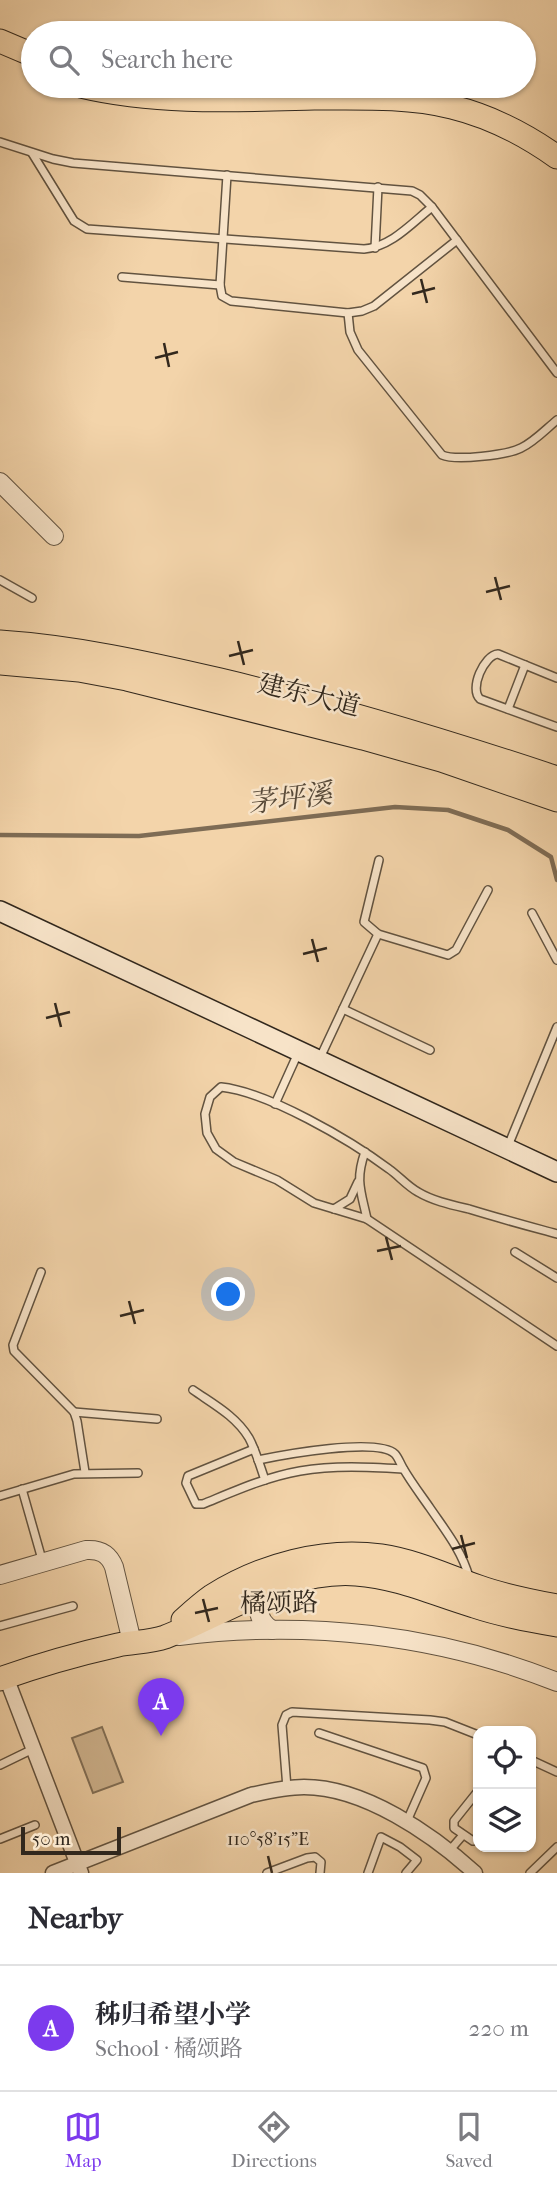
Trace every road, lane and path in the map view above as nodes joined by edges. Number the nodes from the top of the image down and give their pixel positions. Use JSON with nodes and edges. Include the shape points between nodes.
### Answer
{"nodes":[{"id":1,"x":0,"y":41,"type":"edge"},
{"id":2,"x":21,"y":50,"type":"edge"},
{"id":3,"x":0,"y":59,"type":"edge"},
{"id":4,"x":21,"y":67,"type":"edge"},
{"id":5,"x":153,"y":98,"type":"edge"},
{"id":6,"x":312,"y":98,"type":"edge"},
{"id":7,"x":384,"y":98,"type":"edge"},
{"id":8,"x":471,"y":98,"type":"edge"},
{"id":9,"x":557,"y":139,"type":"edge"},
{"id":10,"x":0,"y":142,"type":"edge"},
{"id":11,"x":32,"y":153,"type":"junction"},
{"id":12,"x":557,"y":157,"type":"edge"},
{"id":13,"x":227,"y":175,"type":"junction"},
{"id":14,"x":378,"y":187,"type":"junction"},
{"id":15,"x":432,"y":207,"type":"junction"},
{"id":16,"x":223,"y":239,"type":"junction"},
{"id":17,"x":457,"y":240,"type":"junction"},
{"id":18,"x":375,"y":248,"type":"junction"},
{"id":19,"x":122,"y":277,"type":"dead end"},
{"id":20,"x":220,"y":285,"type":"junction"},
{"id":21,"x":348,"y":313,"type":"junction"},
{"id":22,"x":557,"y":373,"type":"edge"},
{"id":23,"x":557,"y":420,"type":"edge"},
{"id":24,"x":0,"y":482,"type":"edge"},
{"id":25,"x":54,"y":536,"type":"dead end"},
{"id":26,"x":0,"y":580,"type":"edge"},
{"id":27,"x":32,"y":598,"type":"dead end"},
{"id":28,"x":0,"y":642,"type":"edge"},
{"id":29,"x":0,"y":663,"type":"edge"},
{"id":30,"x":526,"y":665,"type":"junction"},
{"id":31,"x":557,"y":678,"type":"edge"},
{"id":32,"x":508,"y":709,"type":"junction"},
{"id":33,"x":557,"y":727,"type":"edge"},
{"id":34,"x":557,"y":778,"type":"edge"},
{"id":35,"x":557,"y":800,"type":"edge"},
{"id":36,"x":379,"y":860,"type":"dead end"},
{"id":37,"x":488,"y":890,"type":"dead end"},
{"id":38,"x":0,"y":911,"type":"edge"},
{"id":39,"x":532,"y":912,"type":"dead end"},
{"id":40,"x":378,"y":934,"type":"junction"},
{"id":41,"x":557,"y":960,"type":"edge"},
{"id":42,"x":343,"y":1009,"type":"junction"},
{"id":43,"x":557,"y":1027,"type":"edge"},
{"id":44,"x":430,"y":1050,"type":"dead end"},
{"id":45,"x":299,"y":1051,"type":"junction"},
{"id":46,"x":319,"y":1061,"type":"junction"},
{"id":47,"x":275,"y":1104,"type":"junction"},
{"id":48,"x":507,"y":1149,"type":"junction"},
{"id":49,"x":365,"y":1153,"type":"junction"},
{"id":50,"x":557,"y":1172,"type":"edge"},
{"id":51,"x":358,"y":1181,"type":"junction"},
{"id":52,"x":334,"y":1209,"type":"junction"},
{"id":53,"x":367,"y":1219,"type":"junction"},
{"id":54,"x":557,"y":1234,"type":"edge"},
{"id":55,"x":515,"y":1252,"type":"dead end"},
{"id":56,"x":41,"y":1272,"type":"dead end"},
{"id":57,"x":557,"y":1278,"type":"edge"},
{"id":58,"x":557,"y":1346,"type":"edge"},
{"id":59,"x":193,"y":1390,"type":"dead end"},
{"id":60,"x":74,"y":1412,"type":"junction"},
{"id":61,"x":157,"y":1419,"type":"dead end"},
{"id":62,"x":254,"y":1449,"type":"junction"},
{"id":63,"x":258,"y":1460,"type":"junction"},
{"id":64,"x":403,"y":1469,"type":"junction"},
{"id":65,"x":85,"y":1472,"type":"junction"},
{"id":66,"x":138,"y":1473,"type":"dead end"},
{"id":67,"x":265,"y":1480,"type":"junction"},
{"id":68,"x":22,"y":1489,"type":"junction"},
{"id":69,"x":0,"y":1496,"type":"edge"},
{"id":70,"x":43,"y":1563,"type":"junction"},
{"id":71,"x":0,"y":1575,"type":"edge"},
{"id":72,"x":273,"y":1588,"type":"junction"},
{"id":73,"x":471,"y":1595,"type":"junction"},
{"id":74,"x":557,"y":1605,"type":"edge"},
{"id":75,"x":74,"y":1606,"type":"dead end"},
{"id":76,"x":557,"y":1625,"type":"edge"},
{"id":77,"x":0,"y":1626,"type":"edge"},
{"id":78,"x":272,"y":1630,"type":"junction"},
{"id":79,"x":162,"y":1638,"type":"junction"},
{"id":80,"x":132,"y":1642,"type":"junction"},
{"id":81,"x":3,"y":1678,"type":"edge"},
{"id":82,"x":557,"y":1682,"type":"edge"},
{"id":83,"x":319,"y":1733,"type":"dead end"},
{"id":84,"x":473,"y":1733,"type":"edge"},
{"id":85,"x":33,"y":1749,"type":"junction"},
{"id":86,"x":536,"y":1762,"type":"edge"},
{"id":87,"x":0,"y":1765,"type":"edge"},
{"id":88,"x":557,"y":1772,"type":"edge"},
{"id":89,"x":287,"y":1788,"type":"junction"},
{"id":90,"x":473,"y":1797,"type":"edge"},
{"id":91,"x":407,"y":1821,"type":"junction"},
{"id":92,"x":35,"y":1825,"type":"dead end"},
{"id":93,"x":463,"y":1835,"type":"junction"},
{"id":94,"x":0,"y":1839,"type":"edge"},
{"id":95,"x":473,"y":1841,"type":"edge"},
{"id":96,"x":557,"y":1847,"type":"edge"},
{"id":97,"x":450,"y":1850,"type":"junction"},
{"id":98,"x":79,"y":1868,"type":"edge"},
{"id":99,"x":53,"y":1873,"type":"edge"},
{"id":100,"x":267,"y":1873,"type":"edge"},
{"id":101,"x":320,"y":1873,"type":"edge"},
{"id":102,"x":368,"y":1873,"type":"edge"},
{"id":103,"x":406,"y":1873,"type":"edge"},
{"id":104,"x":475,"y":1873,"type":"edge"},
{"id":105,"x":530,"y":1873,"type":"edge"}],
"edges":[{"from":1,"to":2,"type":"main road"},
{"from":3,"to":4,"type":"main road"},
{"from":5,"to":6,"type":"main road"},
{"from":7,"to":12,"type":"main road","via":[[452,107],[495,121]]},
{"from":8,"to":9,"type":"main road","via":[[500,107]]},
{"from":10,"to":11,"type":"lane"},
{"from":11,"to":13,"type":"lane","via":[[73,163]]},
{"from":11,"to":16,"type":"lane","via":[[80,226]]},
{"from":13,"to":14,"type":"lane"},
{"from":13,"to":16,"type":"lane"},
{"from":14,"to":15,"type":"lane","via":[[412,191]]},
{"from":14,"to":18,"type":"lane"},
{"from":15,"to":17,"type":"lane"},
{"from":15,"to":18,"type":"lane"},
{"from":16,"to":18,"type":"lane"},
{"from":16,"to":20,"type":"lane"},
{"from":17,"to":21,"type":"lane","via":[[374,306]]},
{"from":17,"to":22,"type":"lane"},
{"from":19,"to":20,"type":"lane"},
{"from":20,"to":21,"type":"lane","via":[[222,296],[231,301]]},
{"from":21,"to":23,"type":"lane","via":[[358,349],[442,455],[460,458],[514,450]]},
{"from":24,"to":25,"type":"street"},
{"from":26,"to":27,"type":"lane"},
{"from":28,"to":34,"type":"main road","name":"建东大道","via":[[123,658],[292,697]]},
{"from":29,"to":35,"type":"main road","name":"建东大道","via":[[79,670],[180,692],[441,760]]},
{"from":30,"to":31,"type":"lane"},
{"from":30,"to":32,"type":"lane"},
{"from":30,"to":32,"type":"lane","via":[[491,654],[474,688],[480,699]]},
{"from":32,"to":33,"type":"lane"},
{"from":36,"to":40,"type":"lane","via":[[364,922]]},
{"from":37,"to":40,"type":"lane","via":[[456,950],[447,955]]},
{"from":38,"to":45,"type":"main road"},
{"from":39,"to":41,"type":"lane"},
{"from":40,"to":42,"type":"lane"},
{"from":42,"to":44,"type":"lane"},
{"from":42,"to":46,"type":"lane"},
{"from":43,"to":48,"type":"lane"},
{"from":45,"to":46,"type":"main road"},
{"from":45,"to":47,"type":"lane"},
{"from":46,"to":48,"type":"main road"},
{"from":47,"to":49,"type":"lane"},
{"from":47,"to":52,"type":"lane","via":[[221,1087],[210,1097],[206,1133],[216,1149],[234,1162]]},
{"from":48,"to":50,"type":"main road"},
{"from":49,"to":51,"type":"lane"},
{"from":49,"to":54,"type":"lane","via":[[420,1193]]},
{"from":51,"to":52,"type":"lane","via":[[350,1199]]},
{"from":51,"to":53,"type":"lane"},
{"from":52,"to":53,"type":"lane"},
{"from":53,"to":58,"type":"lane"},
{"from":55,"to":57,"type":"lane"},
{"from":56,"to":60,"type":"lane","via":[[14,1352]]},
{"from":59,"to":62,"type":"lane","via":[[236,1422]]},
{"from":60,"to":61,"type":"lane"},
{"from":60,"to":65,"type":"lane"},
{"from":62,"to":63,"type":"lane"},
{"from":62,"to":67,"type":"lane","via":[[188,1476],[186,1483],[196,1504],[202,1504]]},
{"from":63,"to":64,"type":"lane","via":[[317,1449],[381,1448],[396,1454]]},
{"from":63,"to":67,"type":"lane"},
{"from":64,"to":67,"type":"lane","via":[[327,1468]]},
{"from":64,"to":73,"type":"lane","via":[[466,1565]]},
{"from":65,"to":66,"type":"lane"},
{"from":65,"to":68,"type":"lane"},
{"from":68,"to":69,"type":"lane"},
{"from":68,"to":70,"type":"lane"},
{"from":70,"to":71,"type":"street"},
{"from":70,"to":80,"type":"street","via":[[91,1550],[107,1555]]},
{"from":72,"to":73,"type":"main road","via":[[327,1574],[352,1573]]},
{"from":72,"to":78,"type":"street","via":[[261,1597],[258,1609]]},
{"from":72,"to":79,"type":"main road"},
{"from":73,"to":74,"type":"main road"},
{"from":73,"to":76,"type":"main road","via":[[514,1618]]},
{"from":73,"to":79,"type":"main road","via":[[436,1571],[383,1556],[325,1555],[237,1583],[210,1597]]},
{"from":75,"to":77,"type":"lane"},
{"from":78,"to":79,"type":"street","name":"橘颂路"},
{"from":78,"to":82,"type":"street","name":"橘颂路","via":[[322,1629],[390,1636],[456,1649]]},
{"from":79,"to":80,"type":"main road","name":"橘颂路"},
{"from":80,"to":81,"type":"main road","name":"橘颂路"},
{"from":81,"to":85,"type":"street"},
{"from":83,"to":91,"type":"lane","via":[[423,1768],[426,1778]]},
{"from":84,"to":89,"type":"lane","via":[[430,1720],[292,1712],[282,1725]]},
{"from":85,"to":87,"type":"lane"},
{"from":85,"to":98,"type":"street"},
{"from":86,"to":88,"type":"lane"},
{"from":89,"to":91,"type":"street","via":[[333,1791]]},
{"from":89,"to":98,"type":"street","via":[[251,1795]]},
{"from":90,"to":93,"type":"lane","via":[[454,1821],[454,1828]]},
{"from":91,"to":97,"type":"street"},
{"from":92,"to":94,"type":"lane"},
{"from":93,"to":95,"type":"lane"},
{"from":93,"to":97,"type":"lane"},
{"from":96,"to":105,"type":"lane"},
{"from":97,"to":104,"type":"street"},
{"from":98,"to":99,"type":"street"},
{"from":100,"to":101,"type":"lane","via":[[316,1857],[321,1862]]},
{"from":102,"to":103,"type":"lane","via":[[381,1837],[417,1860]]}]}
